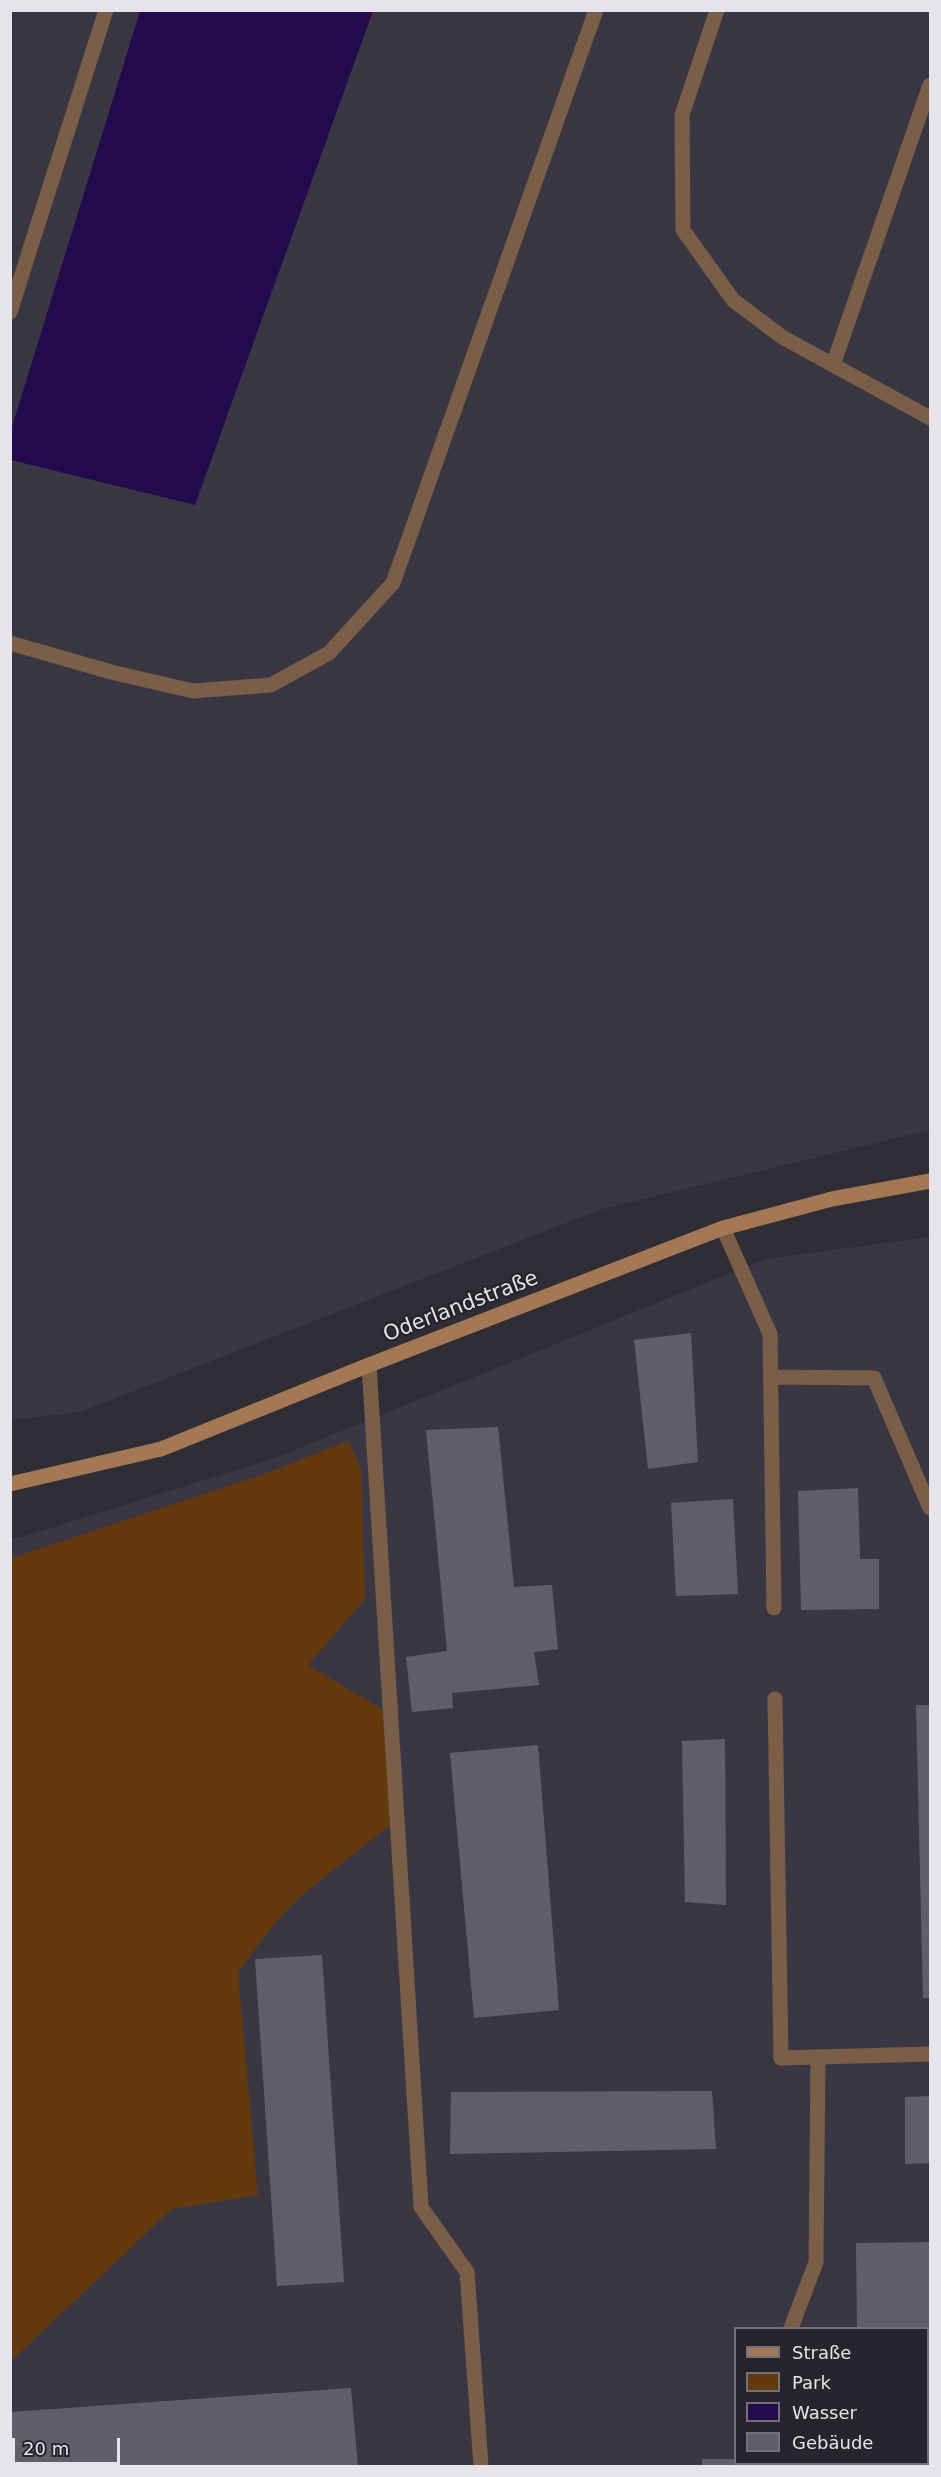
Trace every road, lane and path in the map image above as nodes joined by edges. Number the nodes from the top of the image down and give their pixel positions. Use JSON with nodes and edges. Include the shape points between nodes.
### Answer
{"nodes":[{"id":1,"x":106,"y":10,"type":"edge"},
{"id":2,"x":596,"y":10,"type":"edge"},
{"id":3,"x":717,"y":10,"type":"edge"},
{"id":4,"x":930,"y":84,"type":"edge"},
{"id":5,"x":10,"y":312,"type":"edge"},
{"id":6,"x":833,"y":365,"type":"junction"},
{"id":7,"x":930,"y":418,"type":"edge"},
{"id":8,"x":10,"y":643,"type":"edge"},
{"id":9,"x":930,"y":1181,"type":"edge"},
{"id":10,"x":723,"y":1228,"type":"junction"},
{"id":11,"x":369,"y":1365,"type":"junction"},
{"id":12,"x":771,"y":1377,"type":"junction"},
{"id":13,"x":10,"y":1484,"type":"edge"},
{"id":14,"x":930,"y":1508,"type":"edge"},
{"id":15,"x":774,"y":1608,"type":"dead end"},
{"id":16,"x":775,"y":1698,"type":"dead end"},
{"id":17,"x":930,"y":2054,"type":"edge"},
{"id":18,"x":818,"y":2057,"type":"junction"},
{"id":19,"x":791,"y":2327,"type":"edge"},
{"id":20,"x":481,"y":2466,"type":"edge"}],
"edges":[{"from":1,"to":5,"type":"street"},
{"from":2,"to":8,"type":"street","via":[[393,583],[329,653],[271,685],[193,691]]},
{"from":3,"to":6,"type":"street","via":[[682,115],[683,230],[733,300],[782,337]]},
{"from":4,"to":6,"type":"street"},
{"from":6,"to":7,"type":"street"},
{"from":9,"to":10,"type":"street","name":"Oderlandstraße","via":[[832,1199]]},
{"from":10,"to":11,"type":"street","name":"Oderlandstraße"},
{"from":10,"to":12,"type":"street","via":[[770,1334]]},
{"from":11,"to":13,"type":"street","name":"Oderlandstraße","via":[[161,1449]]},
{"from":11,"to":20,"type":"street","via":[[421,2207],[467,2272]]},
{"from":12,"to":14,"type":"street","via":[[874,1378]]},
{"from":12,"to":15,"type":"street"},
{"from":16,"to":18,"type":"street","via":[[781,2058]]},
{"from":17,"to":18,"type":"street"},
{"from":18,"to":19,"type":"street","via":[[816,2262]]}]}
